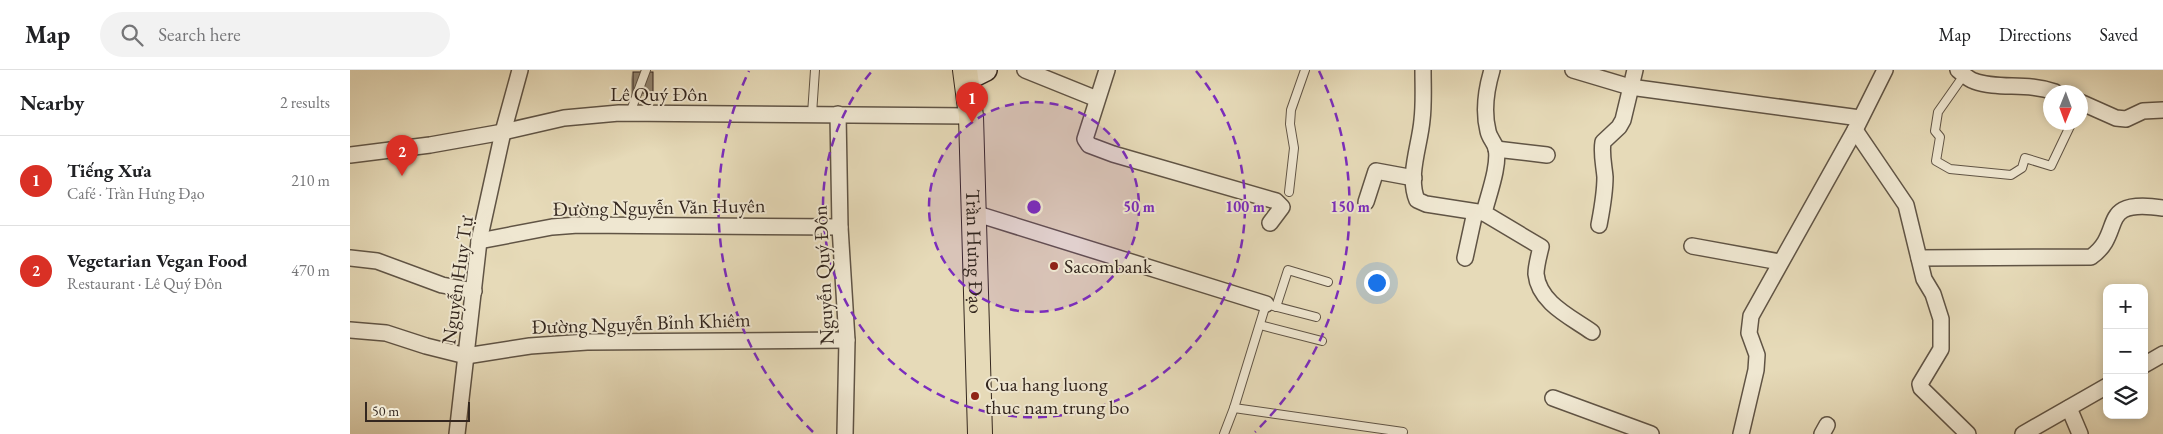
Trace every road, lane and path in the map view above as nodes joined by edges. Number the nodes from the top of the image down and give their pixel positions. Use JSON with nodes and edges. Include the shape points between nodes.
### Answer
{"nodes":[{"id":1,"x":520,"y":70,"type":"edge"},
{"id":2,"x":646,"y":70,"type":"edge"},
{"id":3,"x":815,"y":70,"type":"edge"},
{"id":4,"x":1025,"y":70,"type":"edge"},
{"id":5,"x":1107,"y":70,"type":"edge"},
{"id":6,"x":1305,"y":70,"type":"edge"},
{"id":7,"x":1423,"y":70,"type":"edge"},
{"id":8,"x":1492,"y":70,"type":"edge"},
{"id":9,"x":1573,"y":70,"type":"edge"},
{"id":10,"x":1635,"y":70,"type":"edge"},
{"id":11,"x":1885,"y":70,"type":"edge"},
{"id":12,"x":1961,"y":72,"type":"edge"},
{"id":13,"x":972,"y":73,"type":"edge"},
{"id":14,"x":1630,"y":87,"type":"junction"},
{"id":15,"x":2043,"y":88,"type":"edge"},
{"id":16,"x":1097,"y":99,"type":"junction"},
{"id":17,"x":2088,"y":106,"type":"edge"},
{"id":18,"x":2163,"y":110,"type":"edge"},
{"id":19,"x":630,"y":113,"type":"junction"},
{"id":20,"x":812,"y":114,"type":"junction"},
{"id":21,"x":838,"y":114,"type":"junction"},
{"id":22,"x":971,"y":116,"type":"junction"},
{"id":23,"x":1858,"y":124,"type":"junction"},
{"id":24,"x":2068,"y":130,"type":"edge"},
{"id":25,"x":503,"y":132,"type":"junction"},
{"id":26,"x":1496,"y":149,"type":"junction"},
{"id":27,"x":1547,"y":154,"type":"dead end"},
{"id":28,"x":350,"y":155,"type":"edge"},
{"id":29,"x":1414,"y":178,"type":"junction"},
{"id":30,"x":1289,"y":192,"type":"dead end"},
{"id":31,"x":1366,"y":202,"type":"dead end"},
{"id":32,"x":2163,"y":208,"type":"edge"},
{"id":33,"x":1480,"y":212,"type":"junction"},
{"id":34,"x":974,"y":213,"type":"junction"},
{"id":35,"x":1270,"y":223,"type":"dead end"},
{"id":36,"x":1599,"y":225,"type":"dead end"},
{"id":37,"x":840,"y":226,"type":"junction"},
{"id":38,"x":479,"y":242,"type":"junction"},
{"id":39,"x":1692,"y":246,"type":"dead end"},
{"id":40,"x":350,"y":258,"type":"edge"},
{"id":41,"x":1465,"y":258,"type":"dead end"},
{"id":42,"x":1919,"y":258,"type":"junction"},
{"id":43,"x":1780,"y":262,"type":"junction"},
{"id":44,"x":1328,"y":282,"type":"dead end"},
{"id":45,"x":474,"y":291,"type":"junction"},
{"id":46,"x":1271,"y":306,"type":"junction"},
{"id":47,"x":1316,"y":317,"type":"dead end"},
{"id":48,"x":1260,"y":325,"type":"junction"},
{"id":49,"x":350,"y":330,"type":"edge"},
{"id":50,"x":1592,"y":332,"type":"dead end"},
{"id":51,"x":847,"y":340,"type":"junction"},
{"id":52,"x":1322,"y":341,"type":"dead end"},
{"id":53,"x":2163,"y":354,"type":"edge"},
{"id":54,"x":466,"y":356,"type":"junction"},
{"id":55,"x":2148,"y":363,"type":"edge"},
{"id":56,"x":2103,"y":388,"type":"edge"},
{"id":57,"x":1553,"y":398,"type":"dead end"},
{"id":58,"x":1234,"y":408,"type":"junction"},
{"id":59,"x":2069,"y":408,"type":"junction"},
{"id":60,"x":1403,"y":432,"type":"dead end"},
{"id":61,"x":457,"y":434,"type":"edge"},
{"id":62,"x":845,"y":434,"type":"edge"},
{"id":63,"x":980,"y":434,"type":"edge"},
{"id":64,"x":1224,"y":434,"type":"edge"},
{"id":65,"x":1651,"y":434,"type":"edge"},
{"id":66,"x":1740,"y":434,"type":"edge"},
{"id":67,"x":1968,"y":434,"type":"edge"},
{"id":68,"x":2023,"y":434,"type":"edge"},
{"id":69,"x":2080,"y":434,"type":"edge"}],
"edges":[{"from":1,"to":25,"type":"street","name":"Nguyễn Huy Tự"},
{"from":2,"to":19,"type":"lane"},
{"from":3,"to":20,"type":"lane"},
{"from":4,"to":16,"type":"street"},
{"from":5,"to":16,"type":"street"},
{"from":6,"to":30,"type":"lane","via":[[1291,110],[1294,148]]},
{"from":7,"to":29,"type":"street","via":[[1423,119]]},
{"from":8,"to":26,"type":"street","via":[[1487,89],[1486,116],[1488,133]]},
{"from":9,"to":14,"type":"street"},
{"from":10,"to":14,"type":"street"},
{"from":11,"to":23,"type":"street"},
{"from":12,"to":15,"type":"street","via":[[1984,84]]},
{"from":12,"to":24,"type":"lane","via":[[1938,112],[1935,132],[1940,137],[1936,161],[1950,169],[2011,176],[2022,168],[2025,158],[2050,166]]},
{"from":13,"to":22,"type":"main road","name":"Trần Hưng Đạo"},
{"from":14,"to":23,"type":"street"},
{"from":14,"to":36,"type":"street","via":[[1620,127],[1603,142],[1604,191]]},
{"from":16,"to":35,"type":"street","via":[[1086,139],[1089,145],[1276,201],[1282,208]]},
{"from":17,"to":18,"type":"street","via":[[2126,119],[2143,111]]},
{"from":19,"to":20,"type":"street","name":"Lê Quý Đôn"},
{"from":19,"to":25,"type":"street","name":"Lê Quý Đôn","via":[[564,118]]},
{"from":20,"to":21,"type":"street","name":"Lê Quý Đôn"},
{"from":21,"to":22,"type":"street","name":"Lê Quý Đôn"},
{"from":21,"to":37,"type":"street","name":"Nguyễn Quý Đôn"},
{"from":22,"to":34,"type":"main road","name":"Trần Hưng Đạo"},
{"from":23,"to":42,"type":"street","via":[[1906,205]]},
{"from":23,"to":43,"type":"street"},
{"from":25,"to":28,"type":"street","name":"Lê Quý Đôn"},
{"from":25,"to":38,"type":"street","name":"Nguyễn Huy Tự"},
{"from":26,"to":27,"type":"street"},
{"from":26,"to":33,"type":"street","via":[[1495,168]]},
{"from":29,"to":31,"type":"street","via":[[1376,171]]},
{"from":29,"to":33,"type":"street","via":[[1417,200]]},
{"from":32,"to":42,"type":"street","via":[[2131,206],[2119,212],[2102,245],[2091,257]]},
{"from":33,"to":41,"type":"street"},
{"from":33,"to":50,"type":"street","via":[[1541,247],[1536,273],[1540,289],[1551,304]]},
{"from":34,"to":46,"type":"street"},
{"from":34,"to":63,"type":"main road","name":"Trần Hưng Đạo"},
{"from":37,"to":38,"type":"street","name":"Đường Nguyễn Văn Huyên","via":[[578,225]]},
{"from":37,"to":51,"type":"street","name":"Nguyễn Quý Đôn"},
{"from":38,"to":45,"type":"street","name":"Nguyễn Huy Tự"},
{"from":39,"to":43,"type":"street"},
{"from":40,"to":45,"type":"street","via":[[377,261],[442,285]]},
{"from":42,"to":67,"type":"street","via":[[1924,279],[1938,307],[1943,331],[1941,349],[1920,384],[1921,388]]},
{"from":43,"to":66,"type":"street","via":[[1751,316],[1749,333],[1757,355],[1756,370]]},
{"from":44,"to":46,"type":"lane","via":[[1288,270]]},
{"from":45,"to":54,"type":"street","name":"Nguyễn Huy Tự"},
{"from":46,"to":47,"type":"lane"},
{"from":46,"to":48,"type":"lane"},
{"from":48,"to":52,"type":"lane"},
{"from":48,"to":58,"type":"lane"},
{"from":49,"to":54,"type":"street","name":"Đường Nguyễn Bỉnh Khiêm","via":[[386,333]]},
{"from":51,"to":54,"type":"street","name":"Đường Nguyễn Bỉnh Khiêm","via":[[587,342],[530,346]]},
{"from":51,"to":62,"type":"street","name":"Nguyễn Quý Đôn"},
{"from":53,"to":55,"type":"street"},
{"from":54,"to":61,"type":"street","name":"Nguyễn Huy Tự"},
{"from":56,"to":59,"type":"street"},
{"from":57,"to":65,"type":"street"},
{"from":58,"to":60,"type":"lane"},
{"from":58,"to":64,"type":"lane"},
{"from":59,"to":68,"type":"street"},
{"from":59,"to":69,"type":"street"}]}
